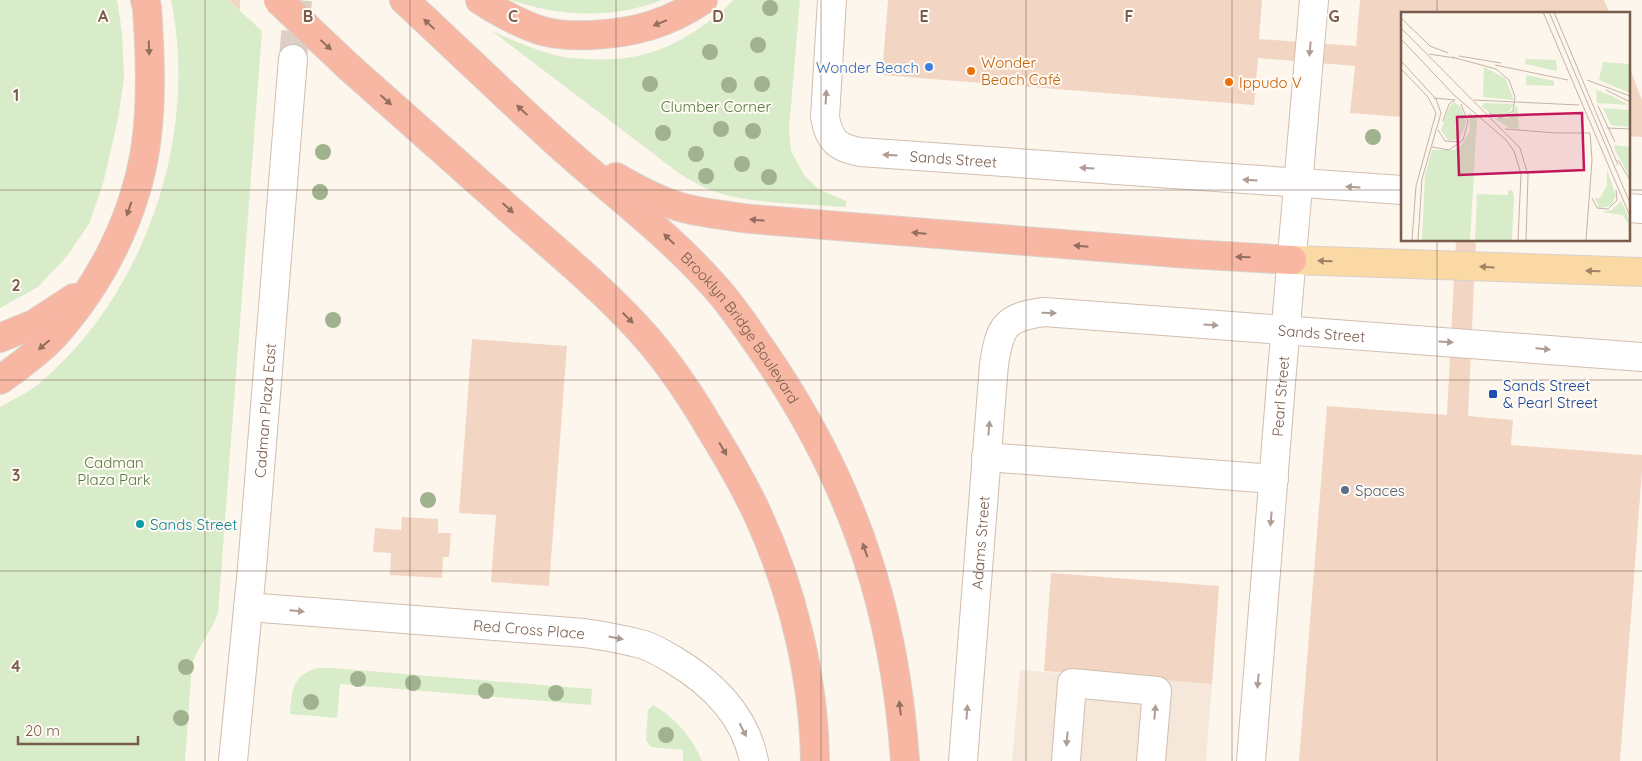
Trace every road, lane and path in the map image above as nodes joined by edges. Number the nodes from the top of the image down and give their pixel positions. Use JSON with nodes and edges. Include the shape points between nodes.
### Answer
{"nodes":[{"id":1,"x":145,"y":0,"type":"edge"},
{"id":2,"x":278,"y":0,"type":"edge"},
{"id":3,"x":404,"y":0,"type":"edge"},
{"id":4,"x":480,"y":0,"type":"edge"},
{"id":5,"x":703,"y":0,"type":"edge"},
{"id":6,"x":832,"y":0,"type":"edge"},
{"id":7,"x":1314,"y":0,"type":"edge"},
{"id":8,"x":293,"y":59,"type":"tunnel mouth"},
{"id":9,"x":557,"y":143,"type":"junction"},
{"id":10,"x":1298,"y":183,"type":"junction"},
{"id":11,"x":1401,"y":190,"type":"edge"},
{"id":12,"x":1292,"y":260,"type":"junction"},
{"id":13,"x":1642,"y":272,"type":"edge"},
{"id":14,"x":96,"y":280,"type":"junction"},
{"id":15,"x":1005,"y":328,"type":"joint"},
{"id":16,"x":1285,"y":330,"type":"junction"},
{"id":17,"x":0,"y":338,"type":"edge"},
{"id":18,"x":1642,"y":357,"type":"edge"},
{"id":19,"x":0,"y":380,"type":"edge"},
{"id":20,"x":986,"y":457,"type":"junction"},
{"id":21,"x":1274,"y":479,"type":"junction"},
{"id":22,"x":248,"y":607,"type":"junction"},
{"id":23,"x":233,"y":761,"type":"edge"},
{"id":24,"x":754,"y":761,"type":"edge"},
{"id":25,"x":815,"y":761,"type":"edge"},
{"id":26,"x":904,"y":761,"type":"edge"},
{"id":27,"x":963,"y":761,"type":"edge"},
{"id":28,"x":1066,"y":761,"type":"edge"},
{"id":29,"x":1151,"y":761,"type":"edge"},
{"id":30,"x":1251,"y":761,"type":"edge"}],
"edges":[{"from":1,"to":14,"type":"highway","one_way":true,"via":[[150,74],[146,144],[125,222]]},
{"from":2,"to":25,"type":"highway","one_way":true,"bridge":true,"via":[[607,297],[638,328],[692,398],[737,474],[774,556],[806,668]]},
{"from":9,"to":3,"type":"highway","name":"Brooklyn Bridge Boulevard","one_way":true},
{"from":5,"to":4,"type":"highway","one_way":true,"via":[[650,27],[631,32],[584,35],[544,31]]},
{"from":10,"to":6,"type":"street","name":"Sands Street","one_way":true,"via":[[847,150],[835,143],[825,117]]},
{"from":7,"to":10,"type":"street","name":"Pearl Street","one_way":true},
{"from":8,"to":22,"type":"street","name":"Cadman Plaza East"},
{"from":12,"to":9,"type":"highway","one_way":true,"via":[[751,220],[672,205],[640,191]]},
{"from":26,"to":9,"type":"highway","name":"Brooklyn Bridge Boulevard","one_way":true,"via":[[895,670],[878,589],[841,489],[794,399],[719,290],[665,234]]},
{"from":11,"to":10,"type":"street","name":"Sands Street","one_way":true},
{"from":10,"to":12,"type":"street","name":"Pearl Street"},
{"from":13,"to":12,"type":"main road","one_way":true},
{"from":12,"to":16,"type":"street","name":"Pearl Street"},
{"from":14,"to":17,"type":"highway","via":[[34,324]]},
{"from":14,"to":19,"type":"highway","one_way":true,"via":[[53,338]]},
{"from":15,"to":16,"type":"street","name":"Sands Street","one_way":true,"via":[[1014,319],[1044,312]]},
{"from":20,"to":15,"type":"street","name":"Adams Street","one_way":true,"via":[[994,364],[998,341]]},
{"from":16,"to":18,"type":"street","name":"Sands Street","one_way":true},
{"from":16,"to":21,"type":"street","name":"Pearl Street"},
{"from":20,"to":21,"type":"street"},
{"from":27,"to":20,"type":"street","name":"Adams Street","one_way":true},
{"from":21,"to":30,"type":"street","name":"Pearl Street","one_way":true},
{"from":22,"to":23,"type":"street","name":"Cadman Plaza East"},
{"from":22,"to":24,"type":"street","name":"Red Cross Place","one_way":true,"via":[[584,633],[646,646],[693,671],[714,689],[742,726]]},
{"from":29,"to":28,"type":"street","one_way":true,"via":[[1157,691],[1072,683]]}]}
